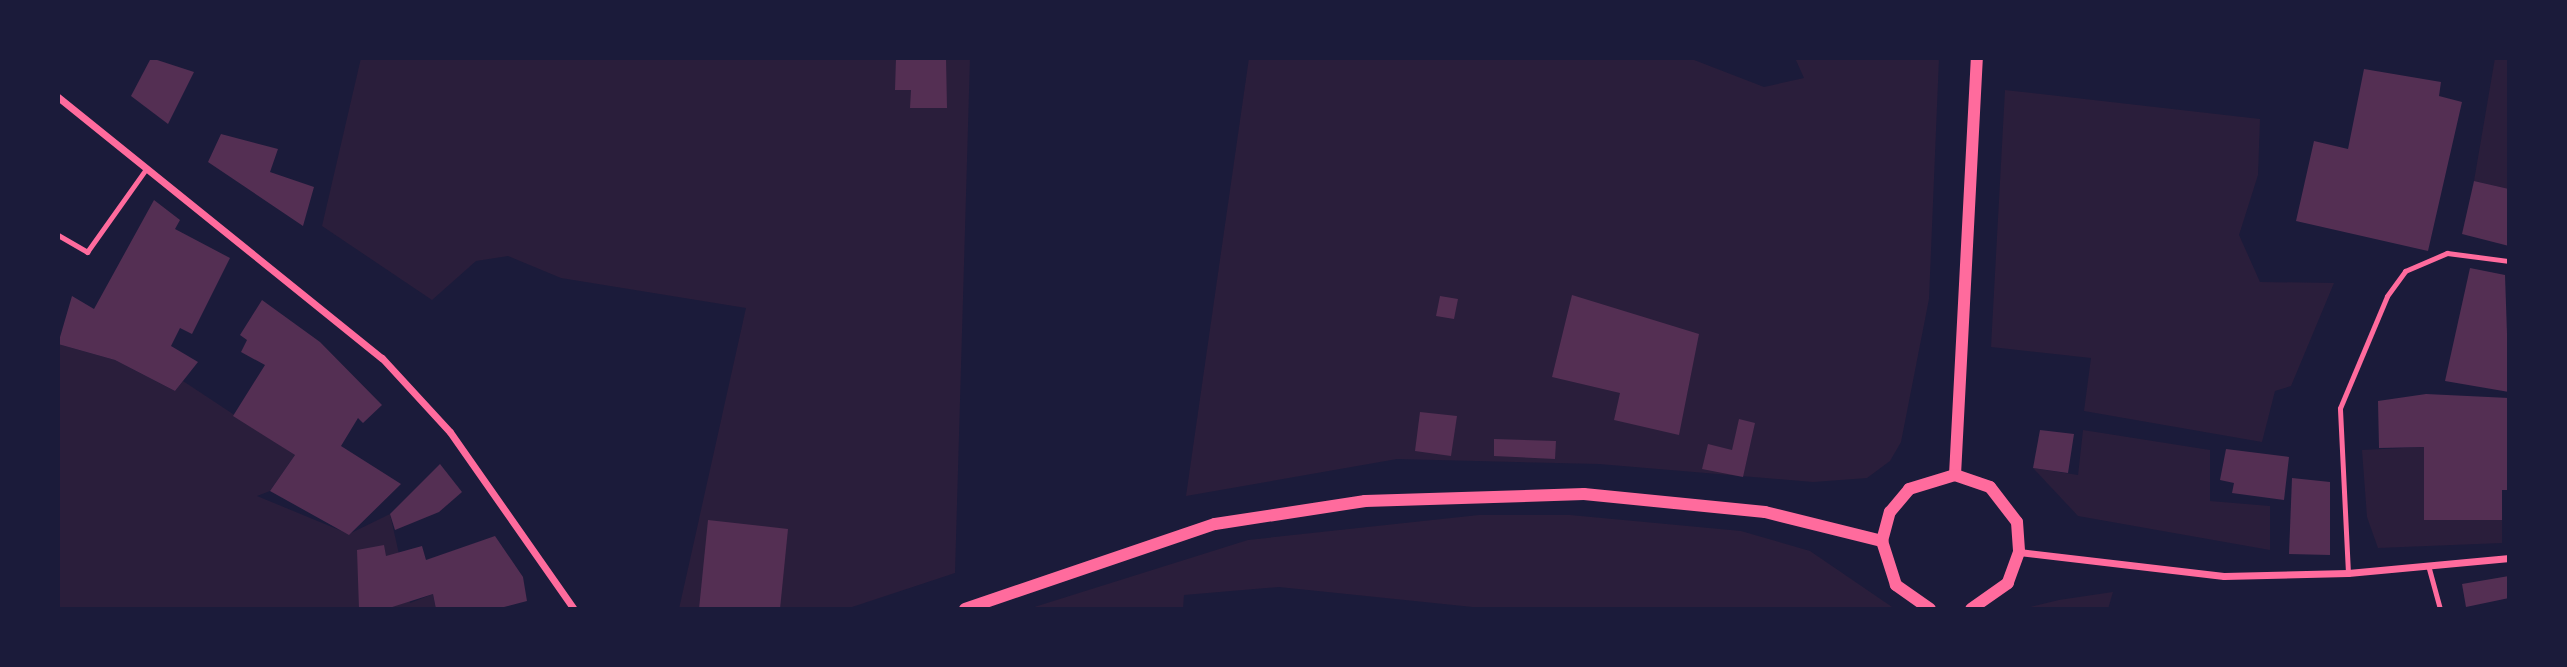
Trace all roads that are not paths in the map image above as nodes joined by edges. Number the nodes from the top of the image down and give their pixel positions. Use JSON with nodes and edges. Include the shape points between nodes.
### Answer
{"nodes":[{"id":1,"x":1977,"y":58,"type":"edge"},
{"id":2,"x":58,"y":97,"type":"edge"},
{"id":3,"x":146,"y":169,"type":"junction"},
{"id":4,"x":58,"y":235,"type":"edge"},
{"id":5,"x":2509,"y":261,"type":"edge"},
{"id":6,"x":1955,"y":475,"type":"junction"},
{"id":7,"x":1882,"y":541,"type":"junction"},
{"id":8,"x":2019,"y":552,"type":"junction"},
{"id":9,"x":2509,"y":558,"type":"edge"},
{"id":10,"x":2428,"y":565,"type":"junction"},
{"id":11,"x":2348,"y":573,"type":"junction"},
{"id":12,"x":574,"y":609,"type":"edge"},
{"id":13,"x":965,"y":609,"type":"edge"},
{"id":14,"x":1930,"y":609,"type":"edge"},
{"id":15,"x":1971,"y":609,"type":"edge"},
{"id":16,"x":2440,"y":609,"type":"edge"}],
"edges":[{"from":1,"to":6,"type":"street"},
{"from":2,"to":3,"type":"street"},
{"from":3,"to":4,"type":"lane","via":[[86,253]]},
{"from":3,"to":12,"type":"street","via":[[382,358],[450,432]]},
{"from":5,"to":11,"type":"lane","via":[[2447,253],[2405,271],[2387,296],[2340,408]]},
{"from":6,"to":7,"type":"street","via":[[1909,489],[1890,512]]},
{"from":6,"to":8,"type":"street","via":[[1990,487],[2008,505]]},
{"from":7,"to":13,"type":"street","via":[[1765,512],[1584,494],[1365,501],[1215,524]]},
{"from":7,"to":14,"type":"street","via":[[1896,585]]},
{"from":8,"to":11,"type":"street","via":[[2224,576]]},
{"from":8,"to":15,"type":"street","via":[[2008,583]]},
{"from":9,"to":10,"type":"street"},
{"from":10,"to":11,"type":"street"},
{"from":10,"to":16,"type":"lane"}]}
